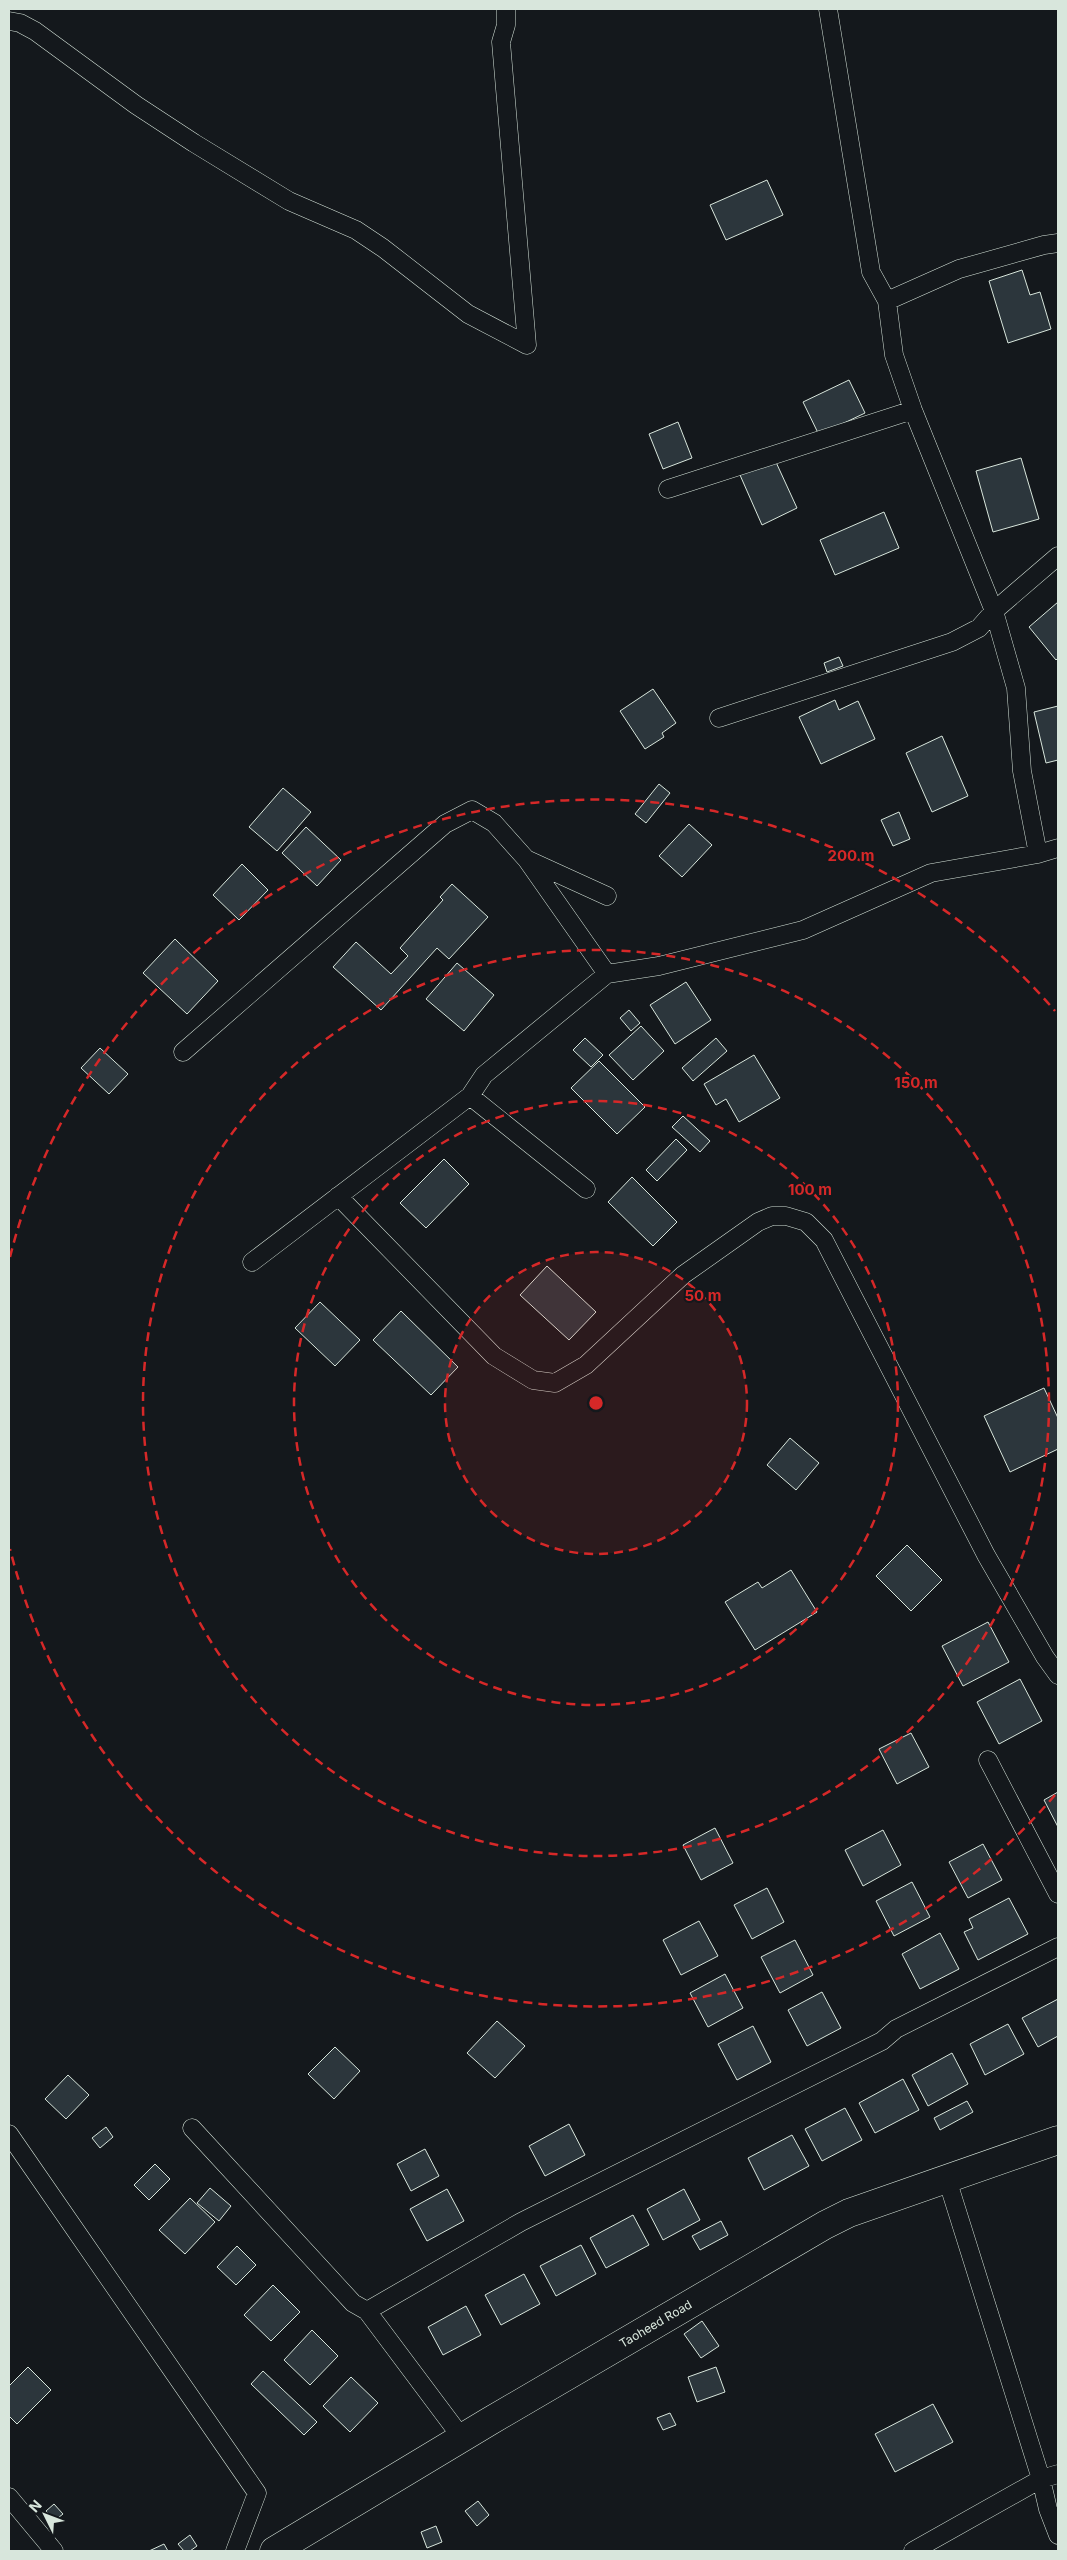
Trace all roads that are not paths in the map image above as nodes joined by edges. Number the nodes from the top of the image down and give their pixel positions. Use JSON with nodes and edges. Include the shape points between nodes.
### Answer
{"nodes":[{"id":1,"x":506,"y":9,"type":"edge"},
{"id":2,"x":828,"y":9,"type":"edge"},
{"id":3,"x":9,"y":21,"type":"edge"},
{"id":4,"x":1058,"y":243,"type":"edge"},
{"id":5,"x":887,"y":301,"type":"junction"},
{"id":6,"x":913,"y":410,"type":"junction"},
{"id":7,"x":668,"y":489,"type":"dead end"},
{"id":8,"x":1058,"y":556,"type":"edge"},
{"id":9,"x":994,"y":611,"type":"junction"},
{"id":10,"x":719,"y":718,"type":"dead end"},
{"id":11,"x":1058,"y":848,"type":"edge"},
{"id":12,"x":1038,"y":854,"type":"junction"},
{"id":13,"x":528,"y":860,"type":"junction"},
{"id":14,"x":607,"y":896,"type":"dead end"},
{"id":15,"x":607,"y":974,"type":"junction"},
{"id":16,"x":183,"y":1052,"type":"dead end"},
{"id":17,"x":470,"y":1096,"type":"junction"},
{"id":18,"x":586,"y":1189,"type":"dead end"},
{"id":19,"x":338,"y":1196,"type":"junction"},
{"id":20,"x":252,"y":1262,"type":"dead end"},
{"id":21,"x":1058,"y":1674,"type":"edge"},
{"id":22,"x":988,"y":1760,"type":"dead end"},
{"id":23,"x":1058,"y":1894,"type":"edge"},
{"id":24,"x":1058,"y":1947,"type":"edge"},
{"id":25,"x":192,"y":2128,"type":"dead end"},
{"id":26,"x":9,"y":2134,"type":"edge"},
{"id":27,"x":1058,"y":2140,"type":"edge"},
{"id":28,"x":947,"y":2179,"type":"junction"},
{"id":29,"x":367,"y":2311,"type":"junction"},
{"id":30,"x":462,"y":2438,"type":"junction"},
{"id":31,"x":1058,"y":2474,"type":"edge"},
{"id":32,"x":1041,"y":2479,"type":"junction"},
{"id":33,"x":9,"y":2497,"type":"edge"},
{"id":34,"x":1058,"y":2535,"type":"edge"},
{"id":35,"x":54,"y":2551,"type":"edge"},
{"id":36,"x":236,"y":2551,"type":"edge"},
{"id":37,"x":274,"y":2551,"type":"edge"},
{"id":38,"x":913,"y":2551,"type":"edge"}],
"edges":[{"from":1,"to":3,"type":"street","via":[[501,42],[527,345],[468,314],[356,230],[271,191],[136,106],[35,31]]},
{"from":2,"to":5,"type":"street","via":[[871,272]]},
{"from":4,"to":5,"type":"street","via":[[959,269]]},
{"from":5,"to":6,"type":"street","via":[[894,355]]},
{"from":6,"to":7,"type":"street"},
{"from":6,"to":9,"type":"street"},
{"from":8,"to":9,"type":"street"},
{"from":9,"to":10,"type":"street","via":[[979,628],[952,642]]},
{"from":9,"to":12,"type":"street","via":[[1016,688],[1022,771]]},
{"from":11,"to":12,"type":"street"},
{"from":12,"to":15,"type":"street","via":[[931,873],[803,930],[658,966]]},
{"from":13,"to":14,"type":"street"},
{"from":13,"to":15,"type":"street"},
{"from":13,"to":16,"type":"street","via":[[494,823],[472,810],[445,824]]},
{"from":15,"to":17,"type":"street","via":[[484,1075]]},
{"from":17,"to":18,"type":"street"},
{"from":17,"to":19,"type":"street"},
{"from":19,"to":20,"type":"street"},
{"from":19,"to":21,"type":"street","via":[[494,1356],[533,1380],[555,1383],[586,1365],[683,1275],[758,1222],[772,1216],[806,1222],[824,1240],[986,1555]]},
{"from":22,"to":23,"type":"street"},
{"from":24,"to":29,"type":"street","via":[[896,2029],[874,2046],[522,2222]]},
{"from":25,"to":29,"type":"street","via":[[353,2303]]},
{"from":26,"to":36,"type":"street","via":[[258,2493]]},
{"from":27,"to":28,"type":"main road","name":"Taoheed Road"},
{"from":28,"to":30,"type":"main road","name":"Taoheed Road","via":[[826,2224]]},
{"from":28,"to":32,"type":"street"},
{"from":29,"to":30,"type":"street"},
{"from":30,"to":37,"type":"main road","name":"Taoheed Road"},
{"from":31,"to":32,"type":"street"},
{"from":32,"to":34,"type":"street"},
{"from":32,"to":38,"type":"street"},
{"from":33,"to":35,"type":"street"}]}
